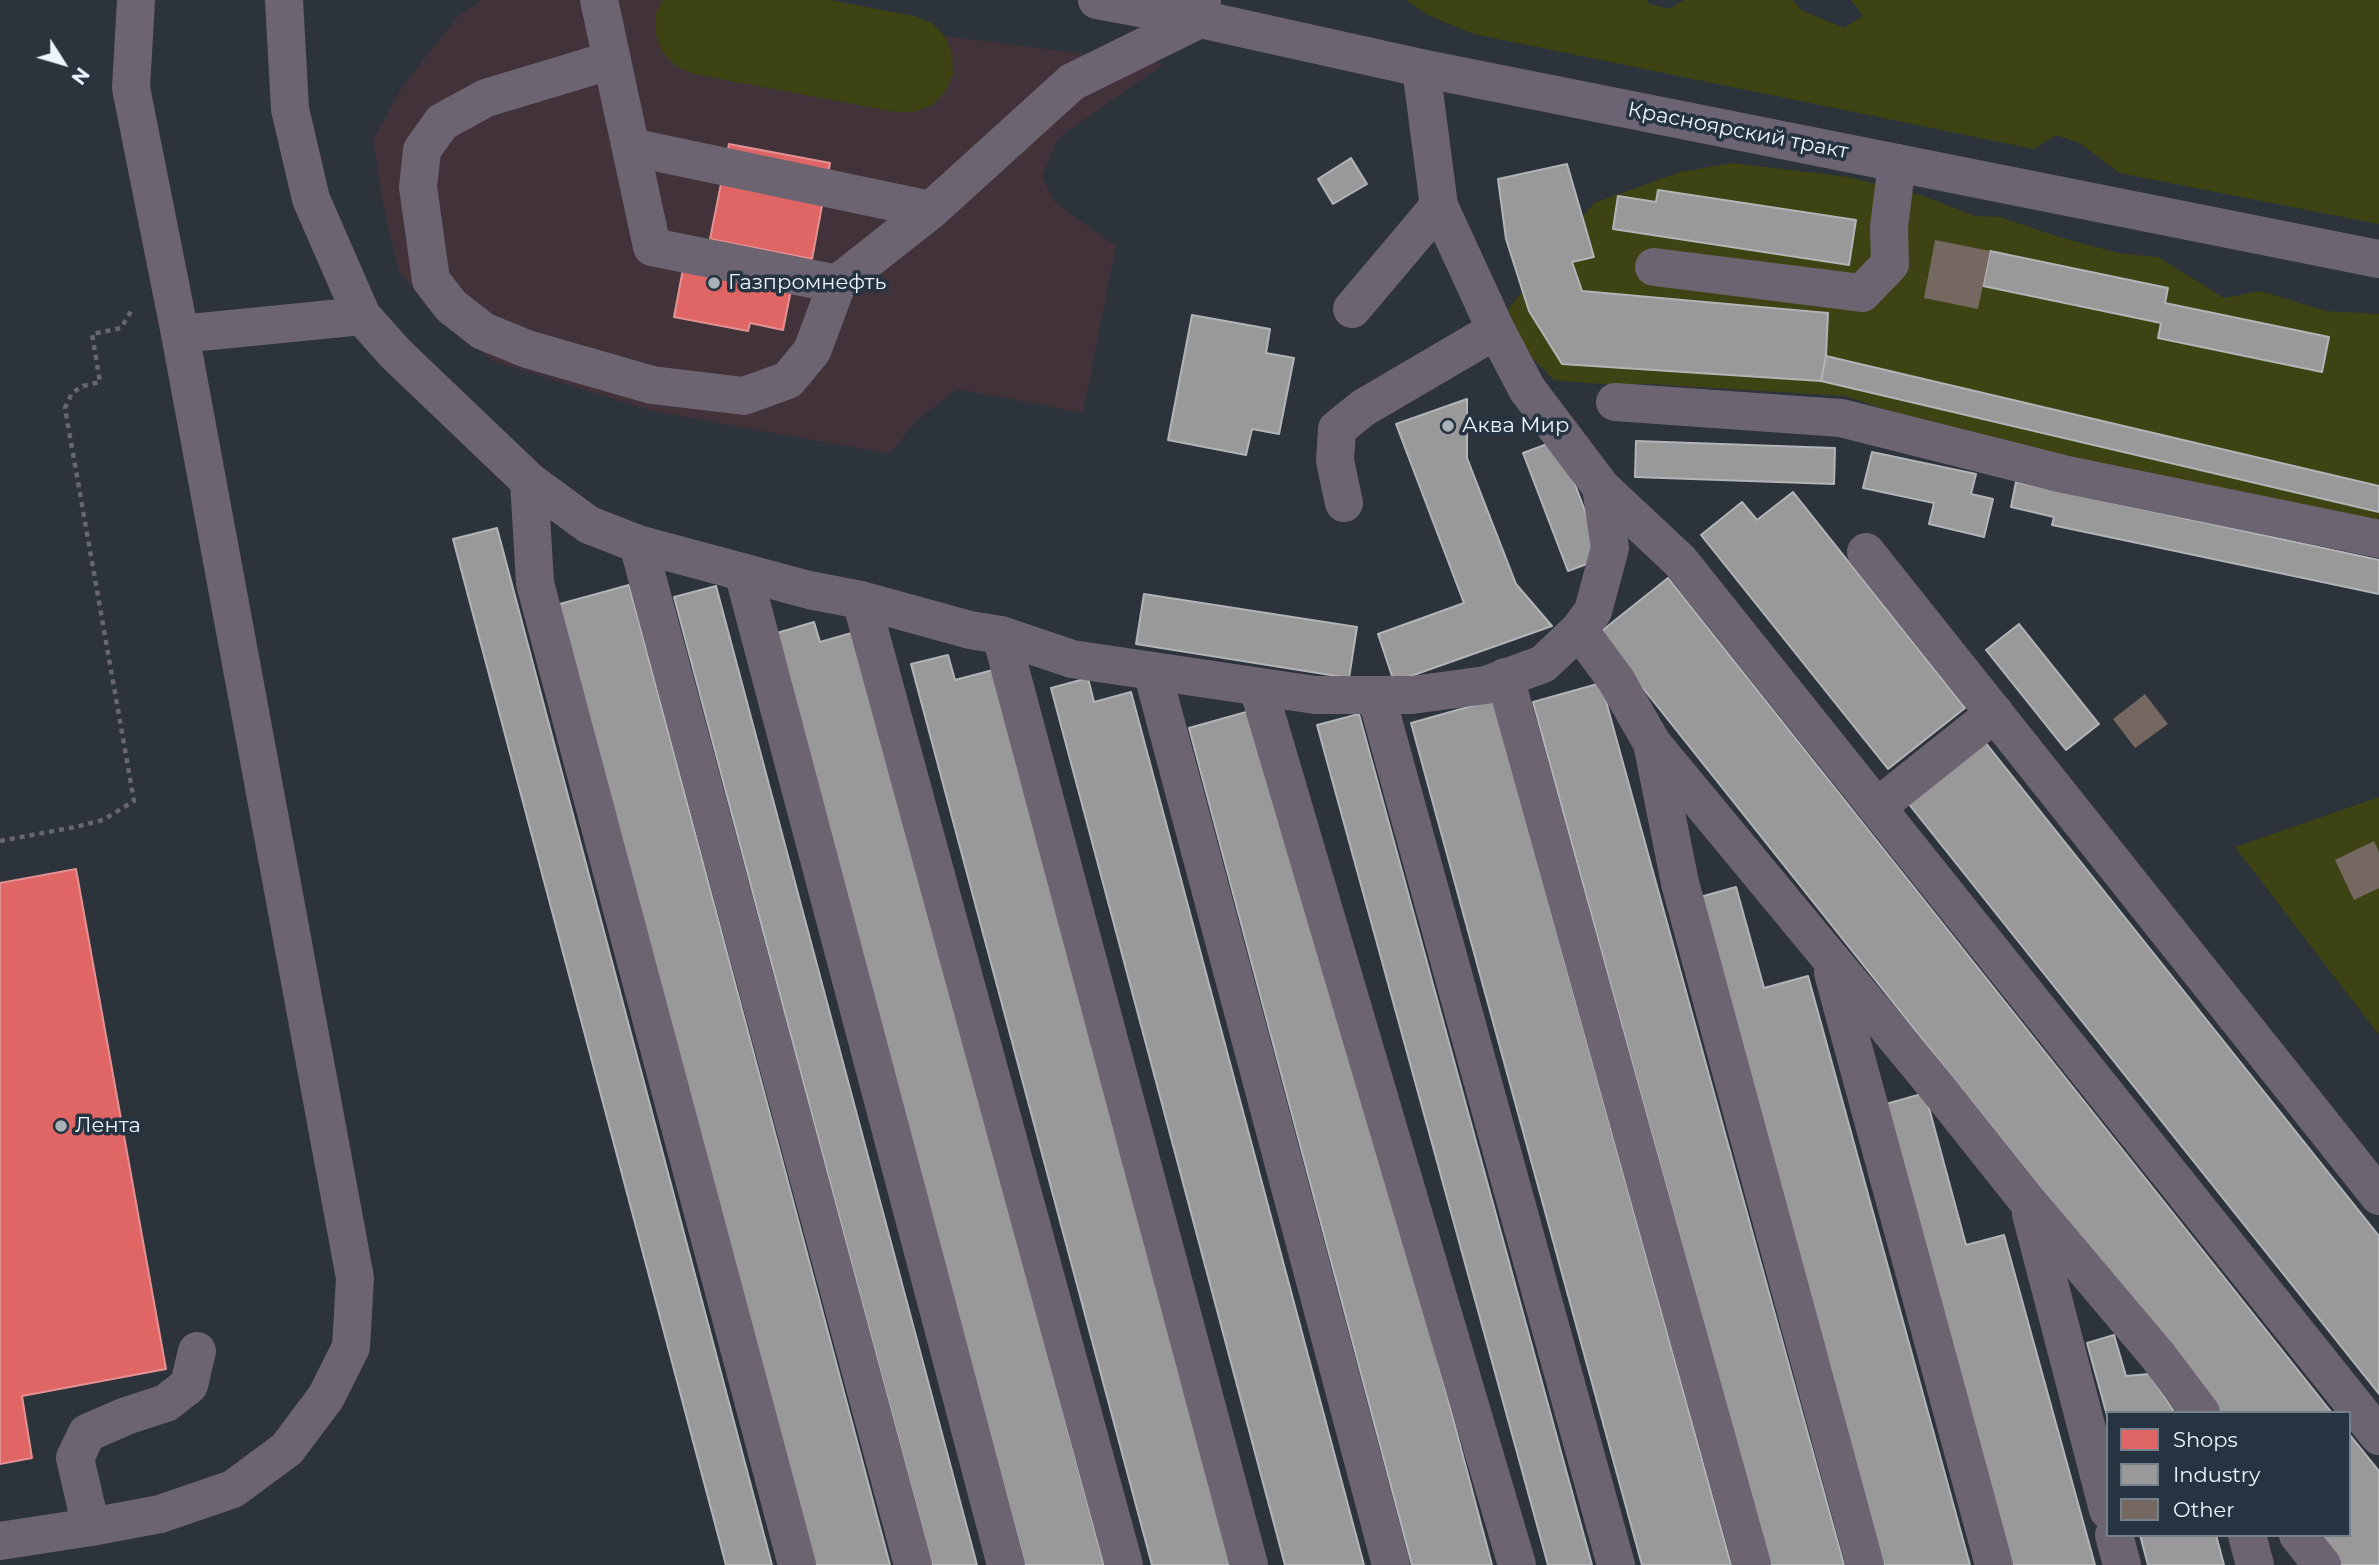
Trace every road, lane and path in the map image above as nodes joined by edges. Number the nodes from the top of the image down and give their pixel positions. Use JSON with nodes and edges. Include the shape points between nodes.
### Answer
{"nodes":[{"id":1,"x":136,"y":0,"type":"edge"},
{"id":2,"x":284,"y":0,"type":"edge"},
{"id":3,"x":599,"y":0,"type":"edge"},
{"id":4,"x":1097,"y":0,"type":"edge"},
{"id":5,"x":1201,"y":10,"type":"edge"},
{"id":6,"x":612,"y":60,"type":"junction"},
{"id":7,"x":1421,"y":68,"type":"junction"},
{"id":8,"x":631,"y":148,"type":"junction"},
{"id":9,"x":1897,"y":163,"type":"junction"},
{"id":10,"x":1439,"y":206,"type":"junction"},
{"id":11,"x":931,"y":210,"type":"junction"},
{"id":12,"x":2379,"y":259,"type":"edge"},
{"id":13,"x":1654,"y":267,"type":"dead end"},
{"id":14,"x":837,"y":284,"type":"junction"},
{"id":15,"x":1352,"y":309,"type":"dead end"},
{"id":16,"x":362,"y":316,"type":"junction"},
{"id":17,"x":1496,"y":330,"type":"junction"},
{"id":18,"x":92,"y":334,"type":"dead end"},
{"id":19,"x":180,"y":334,"type":"junction"},
{"id":20,"x":1615,"y":402,"type":"dead end"},
{"id":21,"x":529,"y":481,"type":"junction"},
{"id":22,"x":1601,"y":487,"type":"junction"},
{"id":23,"x":1344,"y":503,"type":"dead end"},
{"id":24,"x":2379,"y":540,"type":"edge"},
{"id":25,"x":638,"y":544,"type":"junction"},
{"id":26,"x":1866,"y":552,"type":"dead end"},
{"id":27,"x":743,"y":572,"type":"junction"},
{"id":28,"x":861,"y":600,"type":"junction"},
{"id":29,"x":1579,"y":630,"type":"junction"},
{"id":30,"x":1001,"y":635,"type":"junction"},
{"id":31,"x":1152,"y":671,"type":"junction"},
{"id":32,"x":1505,"y":677,"type":"junction"},
{"id":33,"x":1258,"y":687,"type":"junction"},
{"id":34,"x":1376,"y":695,"type":"junction"},
{"id":35,"x":1995,"y":713,"type":"junction"},
{"id":36,"x":1652,"y":743,"type":"junction"},
{"id":37,"x":1877,"y":807,"type":"junction"},
{"id":38,"x":0,"y":841,"type":"edge"},
{"id":39,"x":1830,"y":960,"type":"junction"},
{"id":40,"x":2379,"y":1195,"type":"edge"},
{"id":41,"x":2029,"y":1203,"type":"junction"},
{"id":42,"x":197,"y":1351,"type":"dead end"},
{"id":43,"x":2199,"y":1411,"type":"edge"},
{"id":44,"x":2379,"y":1436,"type":"edge"},
{"id":45,"x":2106,"y":1502,"type":"edge"},
{"id":46,"x":91,"y":1527,"type":"junction"},
{"id":47,"x":2115,"y":1537,"type":"edge"},
{"id":48,"x":2248,"y":1537,"type":"edge"},
{"id":49,"x":2300,"y":1537,"type":"edge"},
{"id":50,"x":0,"y":1541,"type":"edge"},
{"id":51,"x":797,"y":1565,"type":"edge"},
{"id":52,"x":914,"y":1565,"type":"edge"},
{"id":53,"x":1006,"y":1565,"type":"edge"},
{"id":54,"x":1124,"y":1565,"type":"edge"},
{"id":55,"x":1249,"y":1565,"type":"edge"},
{"id":56,"x":1391,"y":1565,"type":"edge"},
{"id":57,"x":1517,"y":1565,"type":"edge"},
{"id":58,"x":1616,"y":1565,"type":"edge"},
{"id":59,"x":1752,"y":1565,"type":"edge"},
{"id":60,"x":1865,"y":1565,"type":"edge"},
{"id":61,"x":1994,"y":1565,"type":"edge"},
{"id":62,"x":2122,"y":1565,"type":"edge"},
{"id":63,"x":2255,"y":1565,"type":"edge"},
{"id":64,"x":2322,"y":1565,"type":"edge"}],
"edges":[{"from":1,"to":19,"type":"lane","via":[[131,88]]},
{"from":2,"to":16,"type":"lane","via":[[290,109],[311,199]]},
{"from":3,"to":6,"type":"lane"},
{"from":4,"to":5,"type":"main road","name":"Красноярский тракт"},
{"from":5,"to":7,"type":"main road","name":"Красноярский тракт"},
{"from":5,"to":11,"type":"lane","via":[[1072,82]]},
{"from":6,"to":8,"type":"lane"},
{"from":6,"to":14,"type":"lane","via":[[486,99],[443,122],[422,150],[418,187],[431,279],[451,306],[483,331],[527,349],[652,385],[744,396],[788,380],[812,351]]},
{"from":7,"to":9,"type":"main road","name":"Красноярский тракт"},
{"from":7,"to":10,"type":"lane"},
{"from":8,"to":11,"type":"lane"},
{"from":8,"to":14,"type":"lane","via":[[652,247]]},
{"from":9,"to":12,"type":"main road","name":"Красноярский тракт"},
{"from":9,"to":13,"type":"lane","via":[[1889,227],[1890,264],[1862,293]]},
{"from":10,"to":15,"type":"lane"},
{"from":10,"to":17,"type":"lane"},
{"from":11,"to":14,"type":"lane"},
{"from":16,"to":19,"type":"lane"},
{"from":16,"to":21,"type":"lane"},
{"from":17,"to":22,"type":"lane","via":[[1527,389]]},
{"from":17,"to":23,"type":"lane","via":[[1363,408],[1337,429],[1335,461]]},
{"from":18,"to":38,"type":"path","via":[[100,382],[72,393],[65,408],[134,801],[103,820]]},
{"from":19,"to":46,"type":"lane","via":[[355,1278],[351,1347],[326,1397],[287,1449],[233,1489],[160,1514]]},
{"from":20,"to":24,"type":"lane","via":[[1841,418],[2063,474]]},
{"from":21,"to":25,"type":"lane","via":[[589,525]]},
{"from":21,"to":51,"type":"lane","via":[[535,583]]},
{"from":22,"to":29,"type":"lane","via":[[1610,548],[1594,611]]},
{"from":22,"to":37,"type":"lane","via":[[1680,561]]},
{"from":25,"to":27,"type":"lane"},
{"from":25,"to":52,"type":"lane"},
{"from":26,"to":35,"type":"lane"},
{"from":27,"to":28,"type":"lane"},
{"from":27,"to":53,"type":"lane"},
{"from":28,"to":30,"type":"lane"},
{"from":28,"to":54,"type":"lane"},
{"from":29,"to":32,"type":"lane","via":[[1543,664]]},
{"from":29,"to":36,"type":"lane","via":[[1616,680]]},
{"from":30,"to":31,"type":"lane","via":[[1072,659]]},
{"from":30,"to":55,"type":"lane"},
{"from":31,"to":33,"type":"lane"},
{"from":31,"to":56,"type":"lane"},
{"from":32,"to":34,"type":"lane","via":[[1486,685]]},
{"from":32,"to":59,"type":"lane"},
{"from":33,"to":34,"type":"lane","via":[[1315,695]]},
{"from":33,"to":57,"type":"lane"},
{"from":34,"to":58,"type":"lane"},
{"from":35,"to":37,"type":"lane"},
{"from":35,"to":40,"type":"lane"},
{"from":36,"to":39,"type":"lane"},
{"from":36,"to":60,"type":"lane","via":[[1680,883]]},
{"from":37,"to":44,"type":"lane"},
{"from":39,"to":41,"type":"lane"},
{"from":39,"to":61,"type":"lane"},
{"from":41,"to":43,"type":"lane"},
{"from":41,"to":45,"type":"lane"},
{"from":42,"to":46,"type":"lane","via":[[189,1385],[166,1403],[87,1433],[75,1458]]},
{"from":46,"to":50,"type":"lane"},
{"from":47,"to":62,"type":"lane"},
{"from":48,"to":63,"type":"lane"},
{"from":49,"to":64,"type":"lane"}]}
